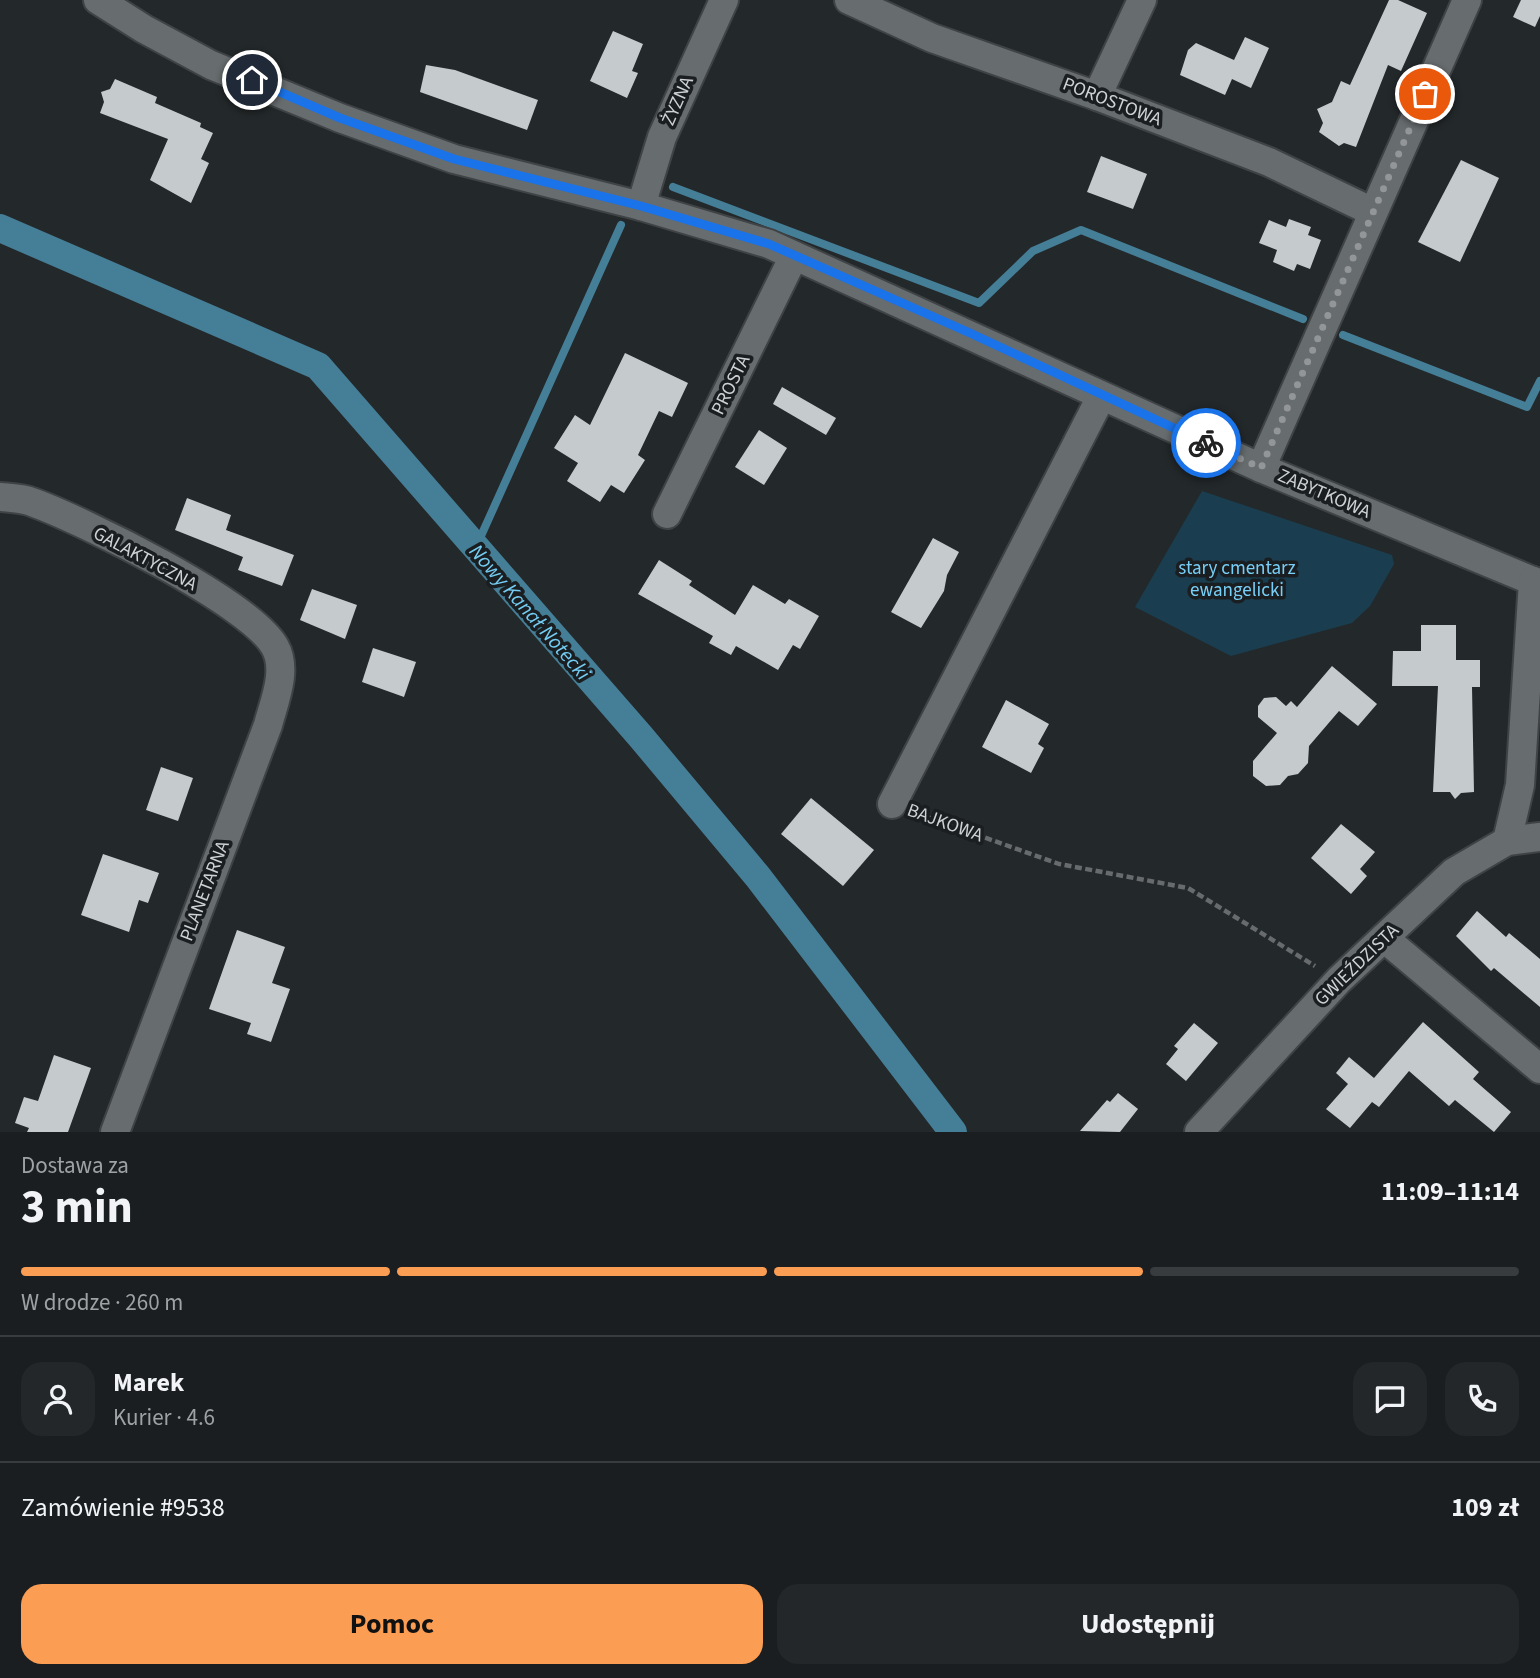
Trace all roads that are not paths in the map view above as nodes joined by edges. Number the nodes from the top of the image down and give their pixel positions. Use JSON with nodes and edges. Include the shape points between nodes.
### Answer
{"nodes":[{"id":1,"x":98,"y":0,"type":"edge"},
{"id":2,"x":724,"y":0,"type":"edge"},
{"id":3,"x":849,"y":0,"type":"edge"},
{"id":4,"x":1142,"y":0,"type":"edge"},
{"id":5,"x":1467,"y":0,"type":"edge"},
{"id":6,"x":1097,"y":96,"type":"junction"},
{"id":7,"x":641,"y":206,"type":"junction"},
{"id":8,"x":1373,"y":212,"type":"junction"},
{"id":9,"x":794,"y":256,"type":"junction"},
{"id":10,"x":1101,"y":397,"type":"junction"},
{"id":11,"x":1261,"y":468,"type":"junction"},
{"id":12,"x":0,"y":497,"type":"edge"},
{"id":13,"x":667,"y":514,"type":"dead end"},
{"id":14,"x":1536,"y":582,"type":"edge"},
{"id":15,"x":276,"y":648,"type":"joint"},
{"id":16,"x":892,"y":804,"type":"road end"},
{"id":17,"x":1540,"y":837,"type":"edge"},
{"id":18,"x":1507,"y":841,"type":"junction"},
{"id":19,"x":1384,"y":938,"type":"junction"},
{"id":20,"x":1540,"y":1069,"type":"edge"},
{"id":21,"x":115,"y":1132,"type":"edge"},
{"id":22,"x":1199,"y":1132,"type":"edge"}],
"edges":[{"from":1,"to":7,"type":"street","name":"ZABYTKOWA","via":[[211,65],[340,118],[454,159]]},
{"from":2,"to":7,"type":"street","name":"ŻYZNA","via":[[663,137]]},
{"from":3,"to":6,"type":"street","name":"POROSTOWA","via":[[932,38]]},
{"from":4,"to":6,"type":"street"},
{"from":5,"to":8,"type":"street"},
{"from":6,"to":8,"type":"street","name":"POROSTOWA","via":[[1269,162]]},
{"from":7,"to":9,"type":"street","name":"ZABYTKOWA","via":[[769,244]]},
{"from":8,"to":11,"type":"street"},
{"from":9,"to":10,"type":"street","name":"ZABYTKOWA"},
{"from":9,"to":13,"type":"street","name":"PROSTA"},
{"from":10,"to":11,"type":"street","name":"ZABYTKOWA"},
{"from":10,"to":16,"type":"street","name":"BAJKOWA"},
{"from":11,"to":14,"type":"street","name":"ZABYTKOWA"},
{"from":12,"to":15,"type":"street","name":"GALAKTYCZNA","via":[[29,500],[129,547],[247,617]]},
{"from":14,"to":18,"type":"street","via":[[1520,785]]},
{"from":15,"to":21,"type":"street","name":"PLANETARNA","via":[[280,683],[268,725]]},
{"from":17,"to":18,"type":"street","name":"GWIEŹDZISTA"},
{"from":18,"to":19,"type":"street","name":"GWIEŹDZISTA","via":[[1454,872]]},
{"from":19,"to":20,"type":"street"},
{"from":19,"to":22,"type":"street","name":"GWIEŹDZISTA","via":[[1339,980]]}]}
